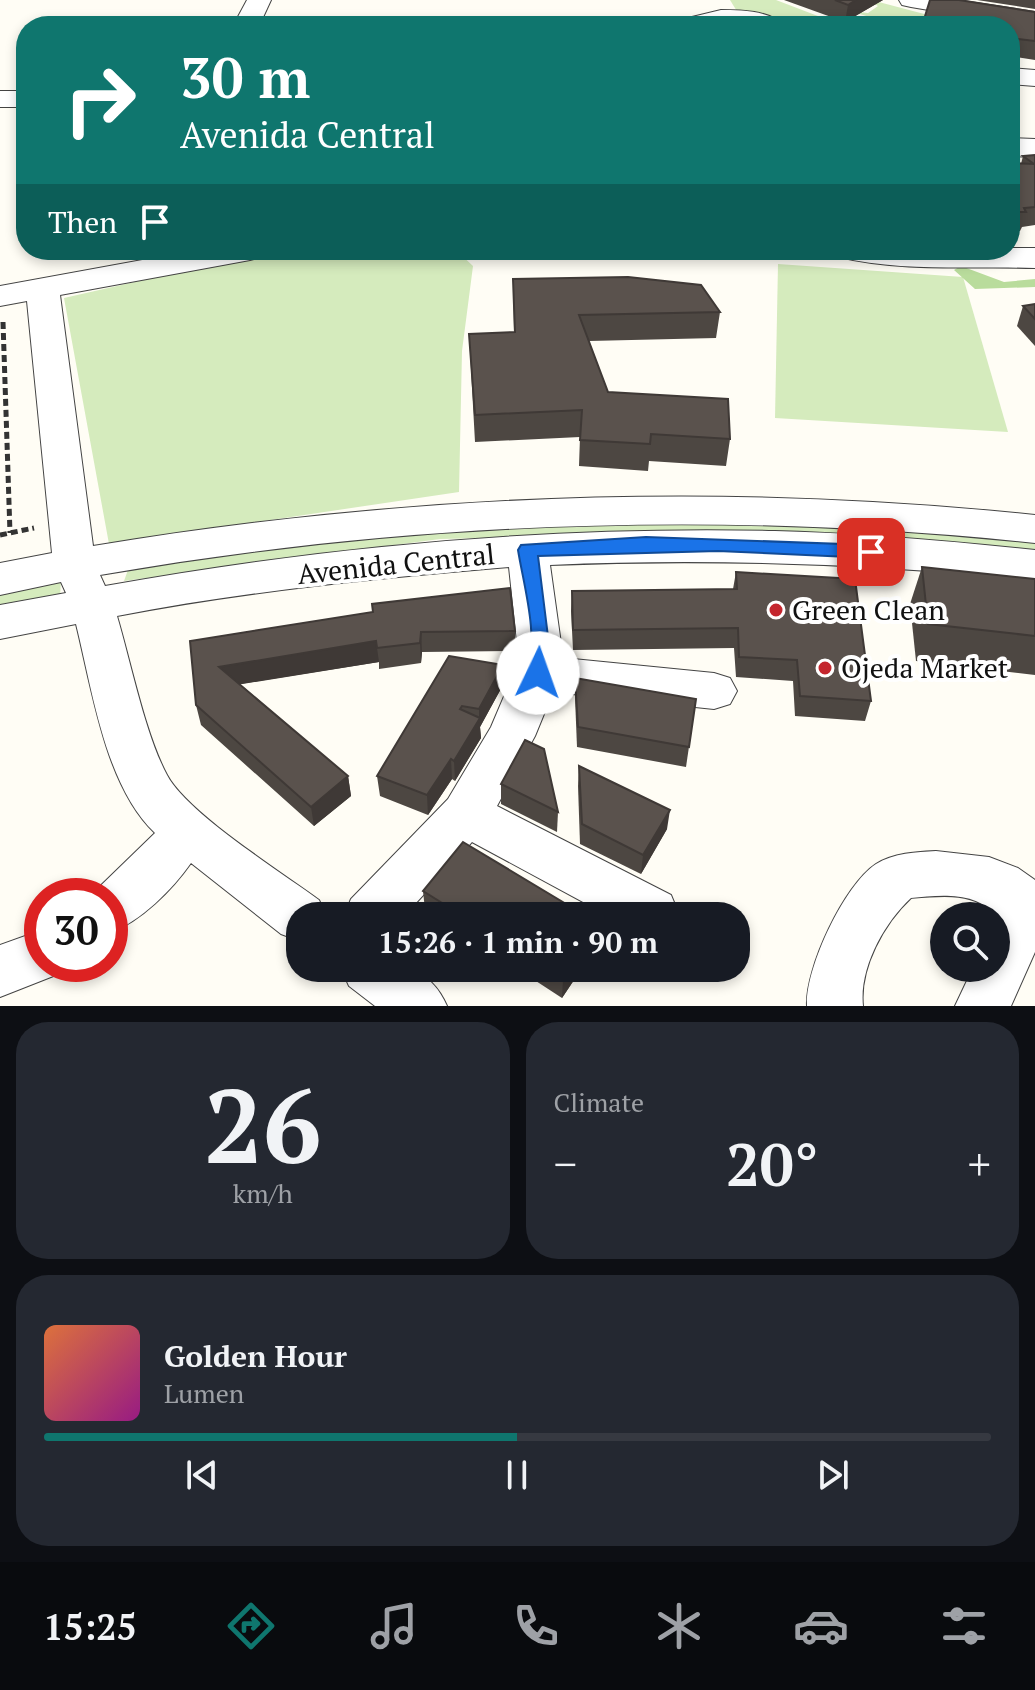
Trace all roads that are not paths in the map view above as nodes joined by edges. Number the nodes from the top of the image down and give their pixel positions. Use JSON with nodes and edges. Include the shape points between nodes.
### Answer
{"nodes":[{"id":1,"x":911,"y":0,"type":"edge"},
{"id":2,"x":715,"y":9,"type":"edge"},
{"id":3,"x":739,"y":16,"type":"edge"},
{"id":4,"x":1010,"y":16,"type":"edge"},
{"id":5,"x":197,"y":260,"type":"edge"},
{"id":6,"x":42,"y":289,"type":"junction"},
{"id":7,"x":2,"y":304,"type":"edge"},
{"id":8,"x":1035,"y":529,"type":"edge"},
{"id":9,"x":527,"y":550,"type":"junction"},
{"id":10,"x":74,"y":563,"type":"junction"},
{"id":11,"x":1035,"y":565,"type":"edge"},
{"id":12,"x":0,"y":579,"type":"edge"},
{"id":13,"x":92,"y":604,"type":"junction"},
{"id":14,"x":0,"y":622,"type":"edge"},
{"id":15,"x":538,"y":673,"type":"junction"},
{"id":16,"x":714,"y":691,"type":"dead end"},
{"id":17,"x":466,"y":814,"type":"junction"},
{"id":18,"x":186,"y":830,"type":"junction"},
{"id":19,"x":128,"y":893,"type":"edge"},
{"id":20,"x":383,"y":902,"type":"edge"},
{"id":21,"x":633,"y":902,"type":"edge"},
{"id":22,"x":286,"y":906,"type":"edge"},
{"id":23,"x":1030,"y":909,"type":"edge"},
{"id":24,"x":24,"y":962,"type":"edge"},
{"id":25,"x":0,"y":971,"type":"edge"},
{"id":26,"x":387,"y":982,"type":"edge"},
{"id":27,"x":419,"y":1006,"type":"edge"},
{"id":28,"x":835,"y":1006,"type":"edge"},
{"id":29,"x":983,"y":1006,"type":"edge"}],
"edges":[{"from":1,"to":4,"type":"street"},
{"from":2,"to":3,"type":"street"},
{"from":5,"to":6,"type":"street"},
{"from":6,"to":7,"type":"street"},
{"from":6,"to":10,"type":"street"},
{"from":8,"to":10,"type":"street","name":"Avenida Central","via":[[820,510],[635,508],[410,521],[193,544]]},
{"from":9,"to":11,"type":"street","name":"Avenida Central","via":[[718,544]]},
{"from":9,"to":13,"type":"street","name":"Avenida Central","via":[[412,560]]},
{"from":9,"to":15,"type":"street","via":[[538,618]]},
{"from":10,"to":12,"type":"street","name":"Avenida Central"},
{"from":10,"to":13,"type":"street"},
{"from":13,"to":14,"type":"street","name":"Avenida Central"},
{"from":13,"to":18,"type":"street","via":[[141,774],[164,810]]},
{"from":15,"to":16,"type":"street"},
{"from":15,"to":17,"type":"street","via":[[511,736]]},
{"from":17,"to":20,"type":"street"},
{"from":17,"to":21,"type":"street"},
{"from":18,"to":19,"type":"street","via":[[164,860]]},
{"from":18,"to":22,"type":"street"},
{"from":23,"to":28,"type":"street","via":[[1008,889],[975,875],[909,875],[895,881],[870,907],[835,980]]},
{"from":23,"to":29,"type":"street"},
{"from":24,"to":25,"type":"street"},
{"from":26,"to":27,"type":"street"}]}
